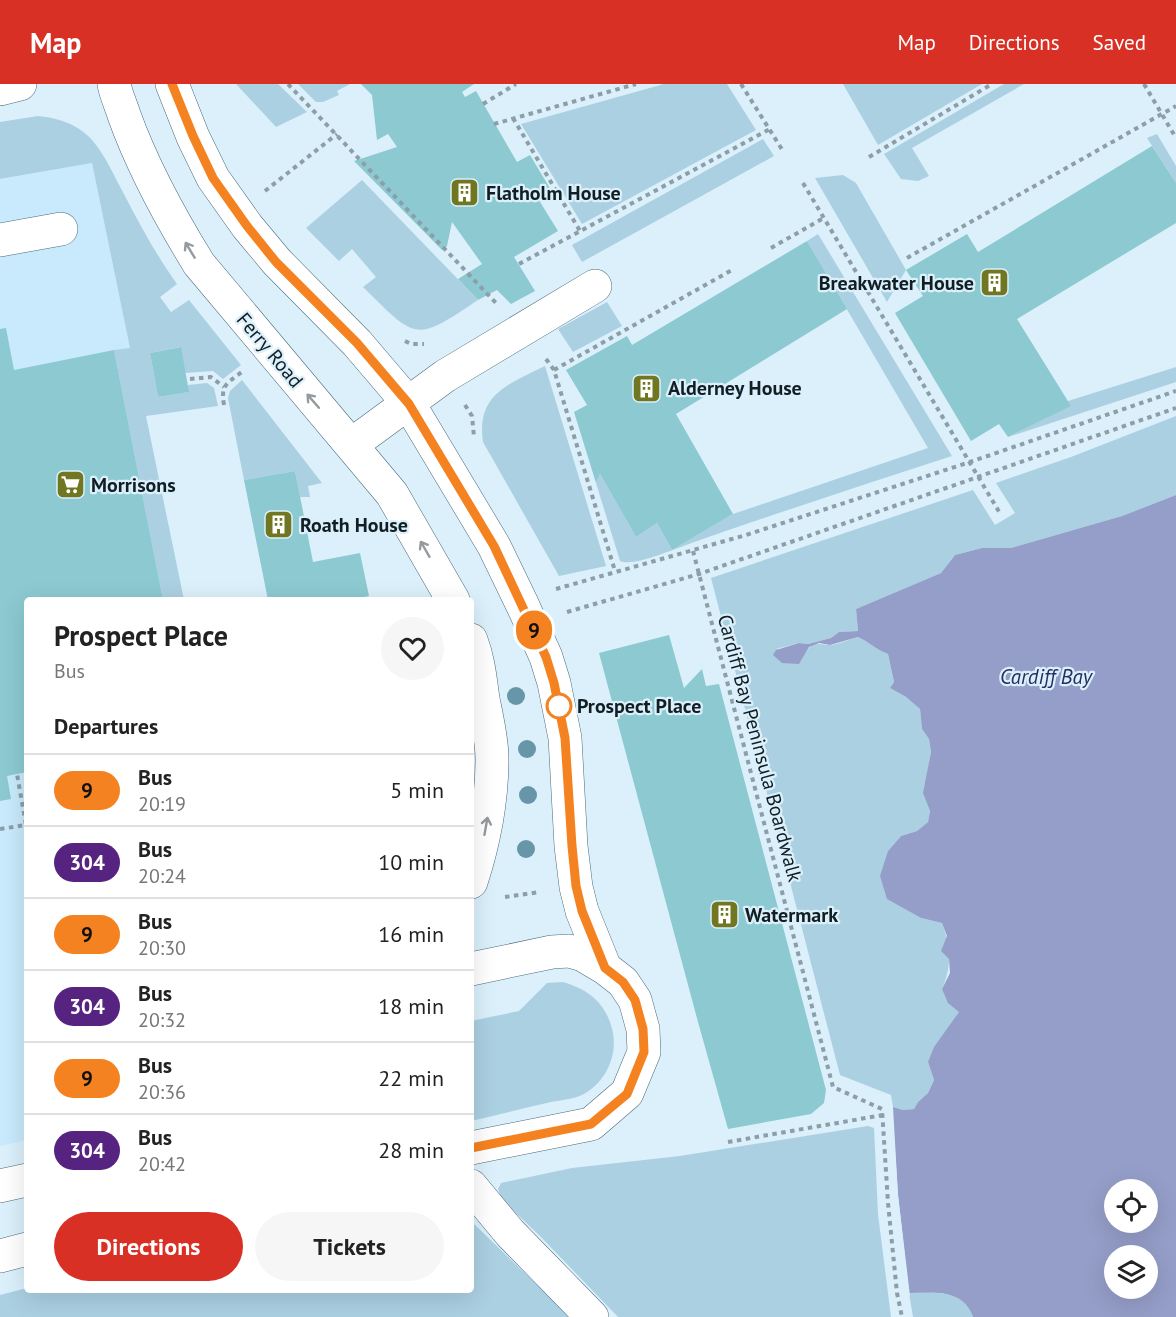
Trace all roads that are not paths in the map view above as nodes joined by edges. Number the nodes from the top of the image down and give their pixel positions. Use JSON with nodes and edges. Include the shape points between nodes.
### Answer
{"nodes":[{"id":1,"x":20,"y":84,"type":"edge"},
{"id":2,"x":114,"y":84,"type":"edge"},
{"id":3,"x":172,"y":84,"type":"edge"},
{"id":4,"x":0,"y":89,"type":"edge"},
{"id":5,"x":61,"y":229,"type":"dead end"},
{"id":6,"x":0,"y":240,"type":"edge"},
{"id":7,"x":595,"y":286,"type":"dead end"},
{"id":8,"x":409,"y":404,"type":"junction"},
{"id":9,"x":351,"y":445,"type":"junction"},
{"id":10,"x":451,"y":597,"type":"edge"},
{"id":11,"x":474,"y":648,"type":"edge"},
{"id":12,"x":485,"y":890,"type":"edge"},
{"id":13,"x":474,"y":968,"type":"edge"},
{"id":14,"x":605,"y":968,"type":"junction"},
{"id":15,"x":474,"y":1147,"type":"edge"},
{"id":16,"x":24,"y":1181,"type":"edge"},
{"id":17,"x":0,"y":1185,"type":"edge"},
{"id":18,"x":474,"y":1190,"type":"edge"},
{"id":19,"x":24,"y":1250,"type":"edge"},
{"id":20,"x":0,"y":1256,"type":"edge"},
{"id":21,"x":592,"y":1317,"type":"edge"}],
"edges":[{"from":1,"to":4,"type":"street"},
{"from":9,"to":2,"type":"street","name":"Ferry Road","one_way":true,"via":[[199,264],[142,159]]},
{"from":3,"to":8,"type":"street","via":[[213,178],[247,226]]},
{"from":5,"to":6,"type":"street"},
{"from":7,"to":8,"type":"street","via":[[445,376]]},
{"from":8,"to":9,"type":"street"},
{"from":8,"to":14,"type":"street","via":[[494,546],[546,657],[565,738],[576,886]]},
{"from":10,"to":9,"type":"street","name":"Ferry Road","one_way":true,"via":[[392,494]]},
{"from":12,"to":11,"type":"street","one_way":true,"via":[[492,758]]},
{"from":13,"to":14,"type":"street","via":[[552,951],[583,955]]},
{"from":14,"to":15,"type":"street","via":[[623,982],[635,1000],[643,1029],[644,1052],[627,1094],[591,1124]]},
{"from":16,"to":17,"type":"street"},
{"from":18,"to":21,"type":"street","via":[[510,1233]]},
{"from":19,"to":20,"type":"street"}]}
